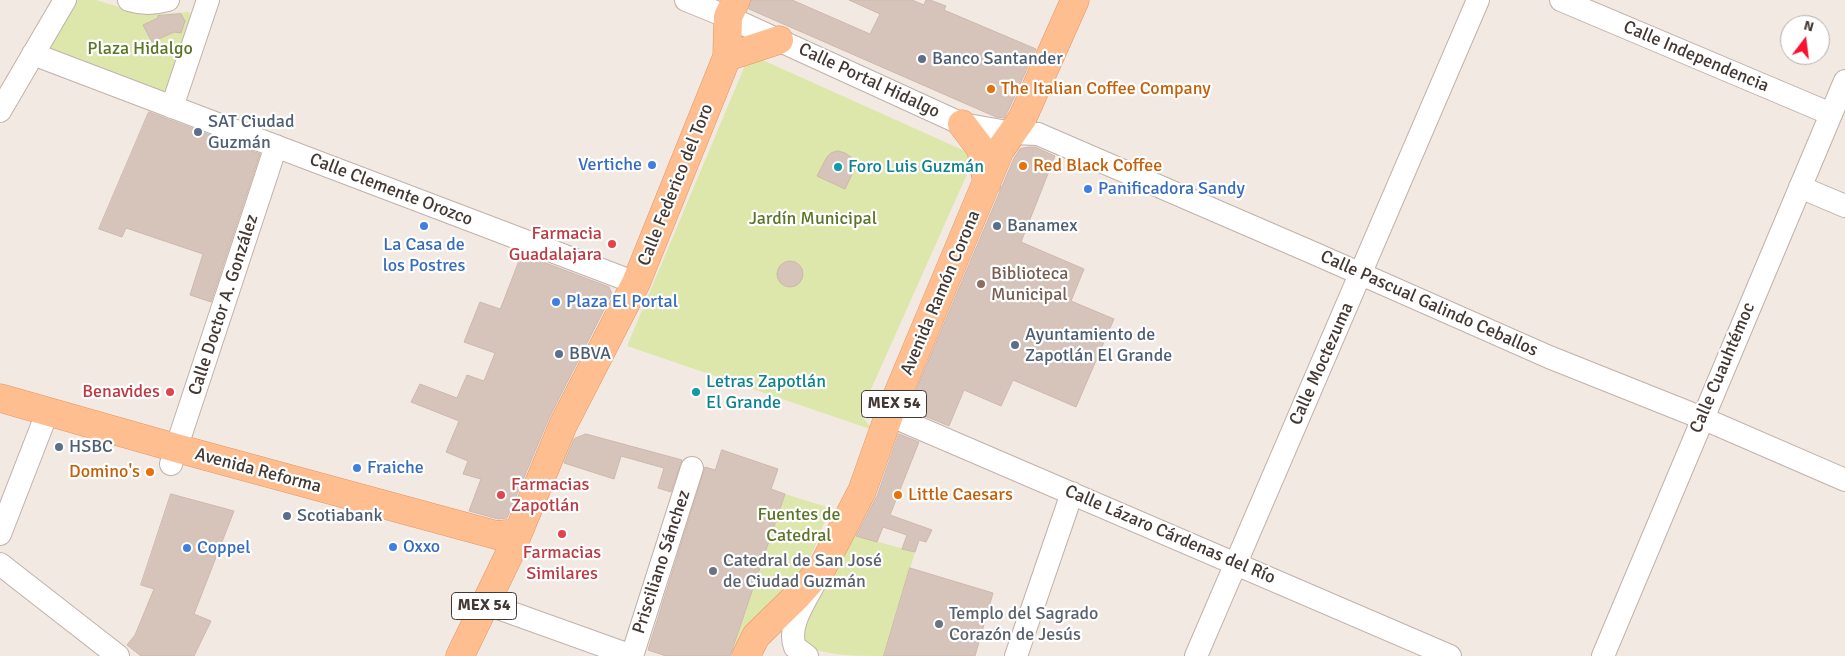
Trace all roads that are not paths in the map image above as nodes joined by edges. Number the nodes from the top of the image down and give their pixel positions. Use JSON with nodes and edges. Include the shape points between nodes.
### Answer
{"nodes":[{"id":1,"x":65,"y":0,"type":"edge"},
{"id":2,"x":129,"y":0,"type":"edge"},
{"id":3,"x":168,"y":0,"type":"edge"},
{"id":4,"x":208,"y":0,"type":"edge"},
{"id":5,"x":686,"y":0,"type":"edge"},
{"id":6,"x":1075,"y":0,"type":"edge"},
{"id":7,"x":1478,"y":0,"type":"edge"},
{"id":8,"x":1561,"y":0,"type":"edge"},
{"id":9,"x":732,"y":8,"type":"edge"},
{"id":10,"x":779,"y":40,"type":"junction"},
{"id":11,"x":33,"y":54,"type":"junction"},
{"id":12,"x":727,"y":56,"type":"junction"},
{"id":13,"x":1845,"y":81,"type":"edge"},
{"id":14,"x":172,"y":107,"type":"junction"},
{"id":15,"x":0,"y":112,"type":"edge"},
{"id":16,"x":1831,"y":114,"type":"junction"},
{"id":17,"x":962,"y":124,"type":"junction"},
{"id":18,"x":1013,"y":133,"type":"junction"},
{"id":19,"x":276,"y":146,"type":"junction"},
{"id":20,"x":987,"y":183,"type":"junction"},
{"id":21,"x":1800,"y":188,"type":"junction"},
{"id":22,"x":1845,"y":206,"type":"edge"},
{"id":23,"x":1361,"y":275,"type":"junction"},
{"id":24,"x":636,"y":283,"type":"junction"},
{"id":25,"x":0,"y":398,"type":"edge"},
{"id":26,"x":889,"y":415,"type":"junction"},
{"id":27,"x":0,"y":418,"type":"edge"},
{"id":28,"x":1702,"y":418,"type":"junction"},
{"id":29,"x":44,"y":421,"type":"junction"},
{"id":30,"x":173,"y":456,"type":"junction"},
{"id":31,"x":692,"y":468,"type":"dead end"},
{"id":32,"x":1845,"y":480,"type":"edge"},
{"id":33,"x":1072,"y":493,"type":"junction"},
{"id":34,"x":0,"y":534,"type":"edge"},
{"id":35,"x":513,"y":544,"type":"junction"},
{"id":36,"x":1236,"y":563,"type":"junction"},
{"id":37,"x":0,"y":564,"type":"edge"},
{"id":38,"x":822,"y":568,"type":"junction"},
{"id":39,"x":498,"y":608,"type":"dead end"},
{"id":40,"x":118,"y":656,"type":"edge"},
{"id":41,"x":460,"y":656,"type":"edge"},
{"id":42,"x":632,"y":656,"type":"edge"},
{"id":43,"x":746,"y":656,"type":"edge"},
{"id":44,"x":807,"y":656,"type":"edge"},
{"id":45,"x":1016,"y":656,"type":"edge"},
{"id":46,"x":1196,"y":656,"type":"edge"},
{"id":47,"x":1450,"y":656,"type":"edge"},
{"id":48,"x":1603,"y":656,"type":"edge"}],
"edges":[{"from":1,"to":11,"type":"street"},
{"from":2,"to":3,"type":"street","via":[[156,3]]},
{"from":4,"to":14,"type":"street"},
{"from":5,"to":9,"type":"street","name":"Calle Portal Hidalgo"},
{"from":6,"to":18,"type":"main road","number":"MEX 54"},
{"from":7,"to":23,"type":"street","name":"Calle Moctezuma"},
{"from":8,"to":16,"type":"street","name":"Calle Independencia"},
{"from":9,"to":10,"type":"street","name":"Calle Portal Hidalgo"},
{"from":9,"to":12,"type":"main road","name":"Calle Federico del Toro","number":"MEX 54"},
{"from":10,"to":12,"type":"main road"},
{"from":10,"to":17,"type":"street","name":"Calle Portal Hidalgo"},
{"from":11,"to":14,"type":"street","name":"Calle Clemente Orozco"},
{"from":11,"to":15,"type":"street"},
{"from":12,"to":24,"type":"main road","name":"Calle Federico del Toro","number":"MEX 54"},
{"from":13,"to":16,"type":"street","name":"Calle Cuauhtémoc"},
{"from":14,"to":19,"type":"street","name":"Calle Clemente Orozco"},
{"from":16,"to":21,"type":"street","name":"Calle Cuauhtémoc"},
{"from":17,"to":18,"type":"street","name":"Calle Portal Hidalgo"},
{"from":17,"to":20,"type":"main road","via":[[980,149]]},
{"from":18,"to":20,"type":"main road","name":"Avenida Ramón Corona","number":"MEX 54","via":[[1000,150]]},
{"from":18,"to":23,"type":"street","name":"Calle Pascual Galindo Ceballos","via":[[1038,134]]},
{"from":19,"to":24,"type":"street","name":"Calle Clemente Orozco"},
{"from":19,"to":30,"type":"street","name":"Calle Doctor A. González"},
{"from":20,"to":26,"type":"main road","name":"Avenida Ramón Corona","number":"MEX 54"},
{"from":21,"to":22,"type":"street"},
{"from":21,"to":28,"type":"street","name":"Calle Cuauhtémoc"},
{"from":23,"to":28,"type":"street","name":"Calle Pascual Galindo Ceballos","via":[[1548,357]]},
{"from":23,"to":36,"type":"street","name":"Calle Moctezuma"},
{"from":24,"to":35,"type":"main road","name":"Calle Federico del Toro","number":"MEX 54","via":[[564,425]]},
{"from":25,"to":29,"type":"main road","name":"Avenida Reforma"},
{"from":26,"to":33,"type":"street","name":"Calle Lázaro Cárdenas del Río"},
{"from":26,"to":38,"type":"main road","name":"Avenida Ramón Corona","number":"MEX 54","via":[[862,491]]},
{"from":27,"to":29,"type":"main road","name":"Avenida Reforma"},
{"from":28,"to":32,"type":"street","name":"Calle Pascual Galindo Ceballos"},
{"from":28,"to":48,"type":"street","name":"Calle Cuauhtémoc"},
{"from":29,"to":30,"type":"main road","name":"Avenida Reforma"},
{"from":29,"to":34,"type":"street"},
{"from":30,"to":35,"type":"main road","name":"Avenida Reforma","via":[[496,535]]},
{"from":31,"to":42,"type":"street","name":"Prisciliano Sánchez"},
{"from":33,"to":36,"type":"street","name":"Calle Lázaro Cárdenas del Río"},
{"from":33,"to":45,"type":"street"},
{"from":35,"to":41,"type":"main road","number":"MEX 54"},
{"from":36,"to":46,"type":"street","name":"Calle Moctezuma"},
{"from":36,"to":47,"type":"street","name":"Calle Lázaro Cárdenas del Río"},
{"from":37,"to":40,"type":"street"},
{"from":38,"to":43,"type":"main road","name":"Avenida Ramón Corona","number":"MEX 54","via":[[756,636]]},
{"from":38,"to":44,"type":"street","via":[[792,633],[795,647]]},
{"from":39,"to":42,"type":"street"}]}
